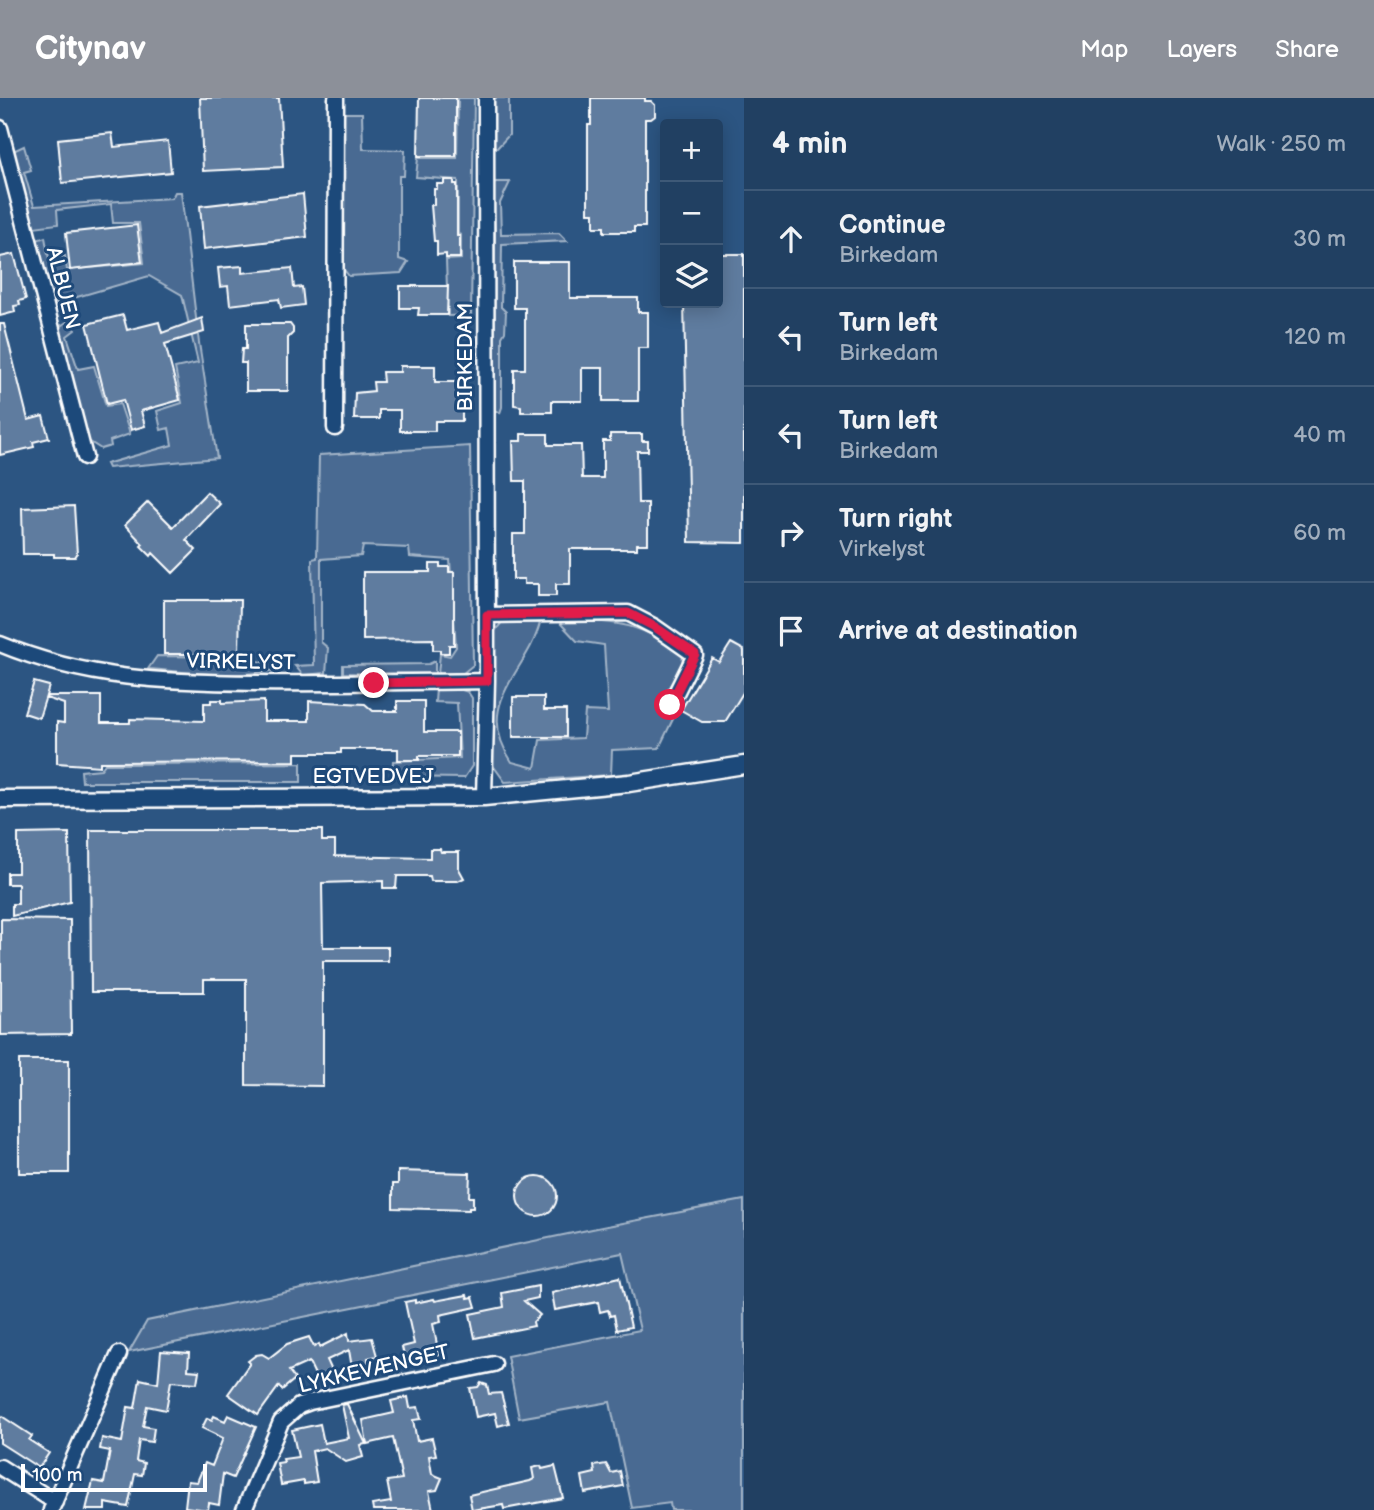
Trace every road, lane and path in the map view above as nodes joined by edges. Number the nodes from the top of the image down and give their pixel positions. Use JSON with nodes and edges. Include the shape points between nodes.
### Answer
{"nodes":[{"id":1,"x":336,"y":98,"type":"edge"},
{"id":2,"x":485,"y":98,"type":"edge"},
{"id":3,"x":0,"y":128,"type":"edge"},
{"id":4,"x":335,"y":428,"type":"dead end"},
{"id":5,"x":85,"y":457,"type":"dead end"},
{"id":6,"x":487,"y":615,"type":"junction"},
{"id":7,"x":0,"y":644,"type":"edge"},
{"id":8,"x":487,"y":681,"type":"junction"},
{"id":9,"x":670,"y":705,"type":"dead end"},
{"id":10,"x":744,"y":765,"type":"edge"},
{"id":11,"x":484,"y":797,"type":"junction"},
{"id":12,"x":0,"y":799,"type":"edge"},
{"id":13,"x":118,"y":1354,"type":"dead end"},
{"id":14,"x":494,"y":1364,"type":"dead end"},
{"id":15,"x":0,"y":1467,"type":"edge"},
{"id":16,"x":53,"y":1506,"type":"edge"},
{"id":17,"x":244,"y":1510,"type":"edge"}],
"edges":[{"from":1,"to":4,"type":"street"},
{"from":2,"to":6,"type":"street","name":"BIRKEDAM"},
{"from":3,"to":5,"type":"street","name":"ALBUEN"},
{"from":6,"to":8,"type":"street","name":"BIRKEDAM"},
{"from":6,"to":9,"type":"street","via":[[628,613],[695,654]]},
{"from":7,"to":8,"type":"street","name":"VIRKELYST","via":[[73,668],[164,682]]},
{"from":8,"to":11,"type":"street","name":"BIRKEDAM"},
{"from":10,"to":11,"type":"street","name":"EGTVEDVEJ","via":[[629,783]]},
{"from":11,"to":12,"type":"street","name":"EGTVEDVEJ"},
{"from":13,"to":16,"type":"street"},
{"from":14,"to":17,"type":"street","name":"LYKKEVÆNGET","via":[[299,1406],[281,1422]]},
{"from":15,"to":16,"type":"street"}]}
